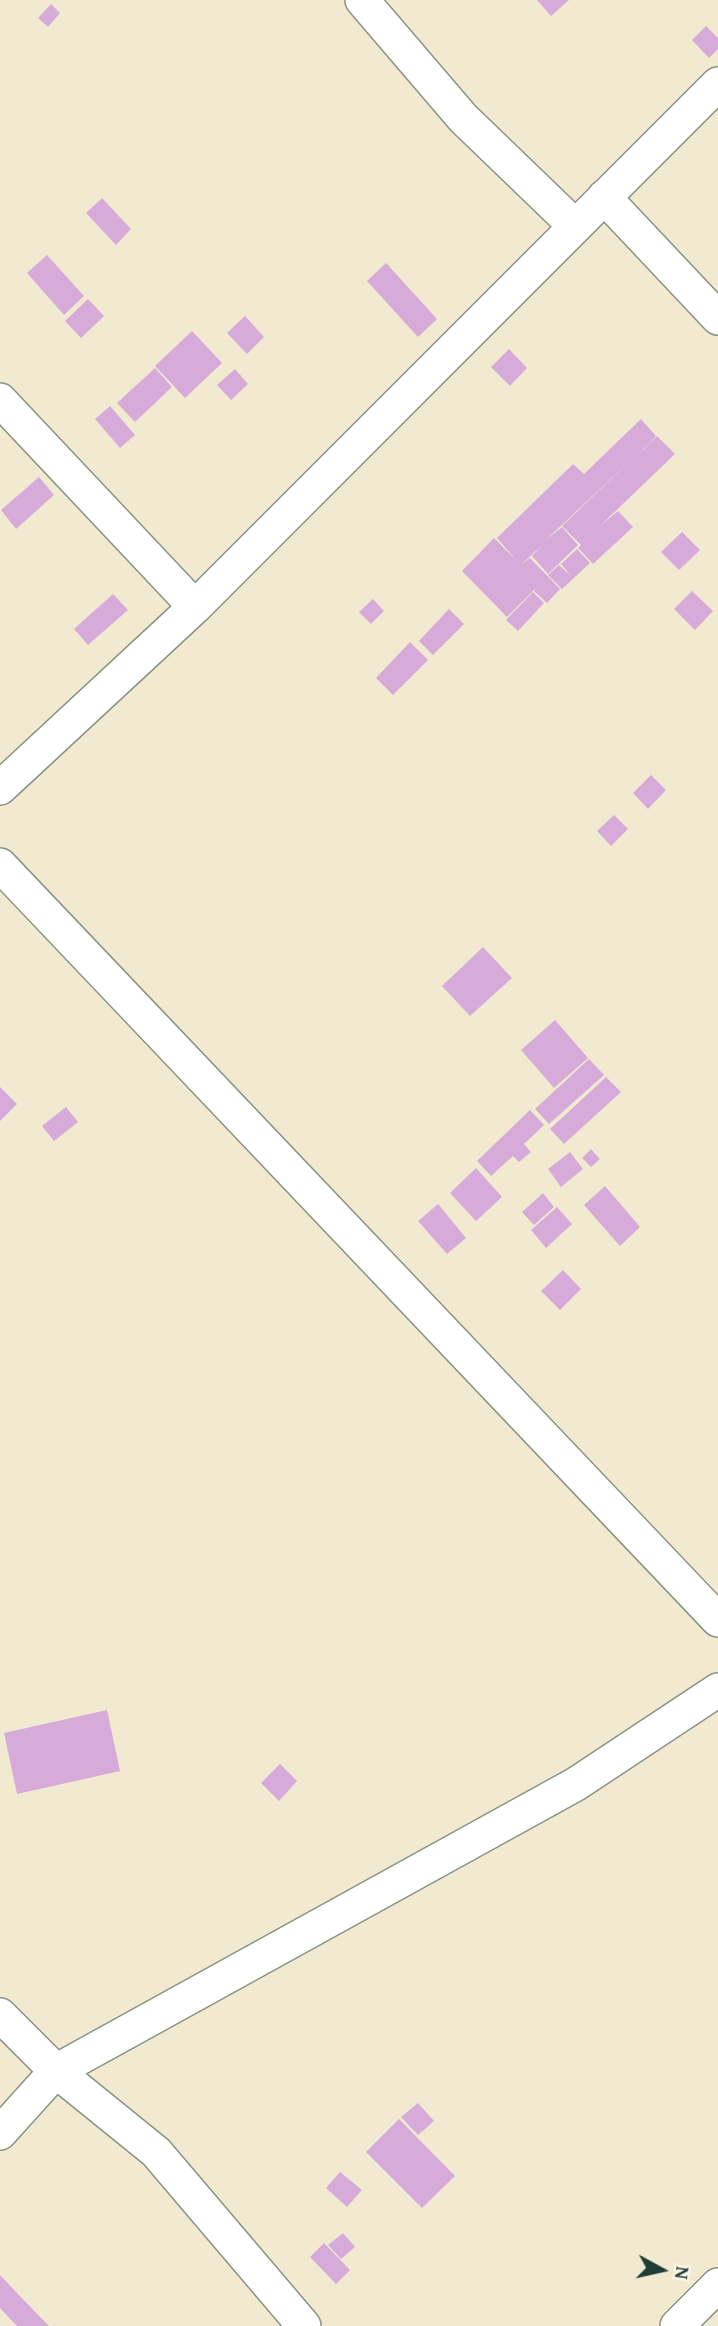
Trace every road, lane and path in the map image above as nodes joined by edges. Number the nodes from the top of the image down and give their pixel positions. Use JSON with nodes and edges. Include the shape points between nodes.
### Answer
{"nodes":[{"id":1,"x":362,"y":0,"type":"edge"},
{"id":2,"x":718,"y":84,"type":"edge"},
{"id":3,"x":604,"y":197,"type":"junction"},
{"id":4,"x":575,"y":226,"type":"junction"},
{"id":5,"x":718,"y":318,"type":"edge"},
{"id":6,"x":0,"y":400,"type":"edge"},
{"id":7,"x":195,"y":607,"type":"junction"},
{"id":8,"x":0,"y":788,"type":"edge"},
{"id":9,"x":0,"y":865,"type":"edge"},
{"id":10,"x":718,"y":1620,"type":"edge"},
{"id":11,"x":718,"y":1690,"type":"edge"},
{"id":12,"x":0,"y":2015,"type":"edge"},
{"id":13,"x":57,"y":2071,"type":"junction"},
{"id":14,"x":0,"y":2133,"type":"edge"},
{"id":15,"x":718,"y":2285,"type":"edge"},
{"id":16,"x":304,"y":2326,"type":"edge"},
{"id":17,"x":677,"y":2326,"type":"edge"}],
"edges":[{"from":1,"to":4,"type":"street","via":[[463,118]]},
{"from":2,"to":3,"type":"street"},
{"from":3,"to":4,"type":"street"},
{"from":3,"to":5,"type":"street"},
{"from":4,"to":7,"type":"street"},
{"from":6,"to":7,"type":"street"},
{"from":7,"to":8,"type":"street"},
{"from":9,"to":10,"type":"street"},
{"from":11,"to":13,"type":"street","via":[[576,1784]]},
{"from":12,"to":13,"type":"street"},
{"from":13,"to":14,"type":"street"},
{"from":13,"to":16,"type":"street","via":[[156,2152]]},
{"from":15,"to":17,"type":"street"}]}
